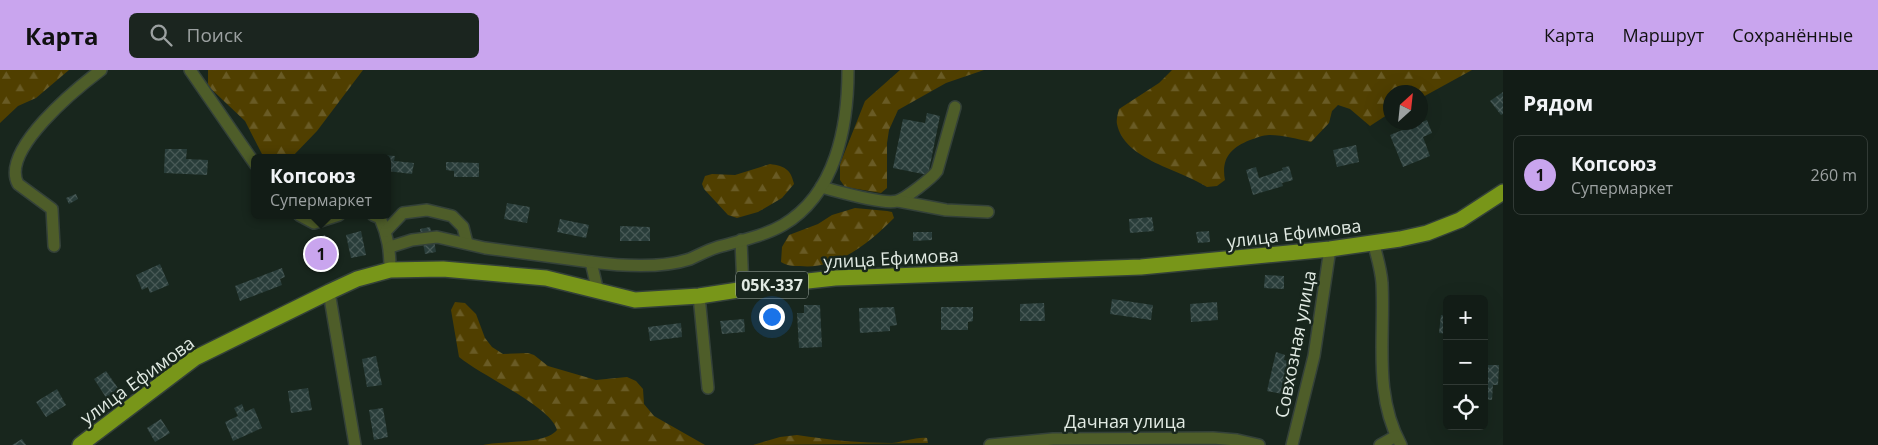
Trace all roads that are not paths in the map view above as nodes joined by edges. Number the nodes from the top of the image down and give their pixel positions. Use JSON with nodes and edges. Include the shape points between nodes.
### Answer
{"nodes":[{"id":1,"x":101,"y":70,"type":"edge"},
{"id":2,"x":190,"y":70,"type":"edge"},
{"id":3,"x":848,"y":70,"type":"edge"},
{"id":4,"x":955,"y":107,"type":"dead end"},
{"id":5,"x":251,"y":158,"type":"edge"},
{"id":6,"x":821,"y":187,"type":"junction"},
{"id":7,"x":1503,"y":192,"type":"edge"},
{"id":8,"x":898,"y":201,"type":"junction"},
{"id":9,"x":988,"y":212,"type":"dead end"},
{"id":10,"x":306,"y":219,"type":"edge"},
{"id":11,"x":326,"y":219,"type":"edge"},
{"id":12,"x":380,"y":219,"type":"edge"},
{"id":13,"x":386,"y":231,"type":"junction"},
{"id":14,"x":741,"y":240,"type":"junction"},
{"id":15,"x":1373,"y":242,"type":"junction"},
{"id":16,"x":466,"y":243,"type":"junction"},
{"id":17,"x":54,"y":246,"type":"dead end"},
{"id":18,"x":390,"y":247,"type":"junction"},
{"id":19,"x":1330,"y":249,"type":"junction"},
{"id":20,"x":591,"y":262,"type":"junction"},
{"id":21,"x":390,"y":270,"type":"junction"},
{"id":22,"x":742,"y":289,"type":"junction"},
{"id":23,"x":329,"y":292,"type":"junction"},
{"id":24,"x":598,"y":292,"type":"junction"},
{"id":25,"x":699,"y":296,"type":"junction"},
{"id":26,"x":708,"y":388,"type":"dead end"},
{"id":27,"x":1399,"y":441,"type":"edge"},
{"id":28,"x":80,"y":445,"type":"edge"},
{"id":29,"x":356,"y":445,"type":"edge"},
{"id":30,"x":990,"y":445,"type":"edge"},
{"id":31,"x":1259,"y":445,"type":"edge"},
{"id":32,"x":1292,"y":445,"type":"edge"},
{"id":33,"x":1380,"y":445,"type":"edge"}],
"edges":[{"from":1,"to":17,"type":"street","via":[[67,96],[39,126],[18,156],[14,170],[18,184],[52,209]]},
{"from":2,"to":5,"type":"street"},
{"from":3,"to":6,"type":"street","via":[[848,101],[842,133]]},
{"from":4,"to":8,"type":"street","via":[[936,171],[930,179]]},
{"from":6,"to":8,"type":"street"},
{"from":6,"to":14,"type":"street","via":[[796,216],[781,226]]},
{"from":7,"to":15,"type":"main road","name":"улица Ефимова","number":"05К-337","via":[[1473,213],[1436,229],[1400,239]]},
{"from":8,"to":9,"type":"street","via":[[946,210]]},
{"from":10,"to":11,"type":"street","via":[[314,223]]},
{"from":12,"to":13,"type":"street"},
{"from":13,"to":16,"type":"street","via":[[403,213],[427,210],[452,216],[463,227]]},
{"from":13,"to":18,"type":"street"},
{"from":14,"to":20,"type":"street","via":[[675,262],[622,266]]},
{"from":14,"to":22,"type":"street"},
{"from":15,"to":19,"type":"main road","name":"улица Ефимова","number":"05К-337"},
{"from":15,"to":27,"type":"street","via":[[1382,283],[1381,373]]},
{"from":16,"to":18,"type":"street","via":[[430,237]]},
{"from":16,"to":20,"type":"street"},
{"from":18,"to":21,"type":"street"},
{"from":19,"to":22,"type":"main road","name":"улица Ефимова","number":"05К-337","via":[[1141,267],[835,278]]},
{"from":19,"to":32,"type":"street","name":"Совхозная улица","via":[[1314,356]]},
{"from":20,"to":24,"type":"street"},
{"from":21,"to":23,"type":"main road","name":"улица Ефимова","number":"05К-337","via":[[357,279]]},
{"from":21,"to":24,"type":"main road","name":"улица Ефимова","number":"05К-337","via":[[483,271],[546,278]]},
{"from":22,"to":25,"type":"main road","name":"улица Ефимова","number":"05К-337"},
{"from":23,"to":28,"type":"main road","name":"улица Ефимова","number":"05К-337","via":[[195,358]]},
{"from":23,"to":29,"type":"street"},
{"from":24,"to":25,"type":"main road","name":"улица Ефимова","number":"05К-337","via":[[635,300]]},
{"from":25,"to":26,"type":"street"},
{"from":27,"to":33,"type":"street"},
{"from":30,"to":31,"type":"street","name":"Дачная улица","via":[[1052,439],[1203,438]]}]}
